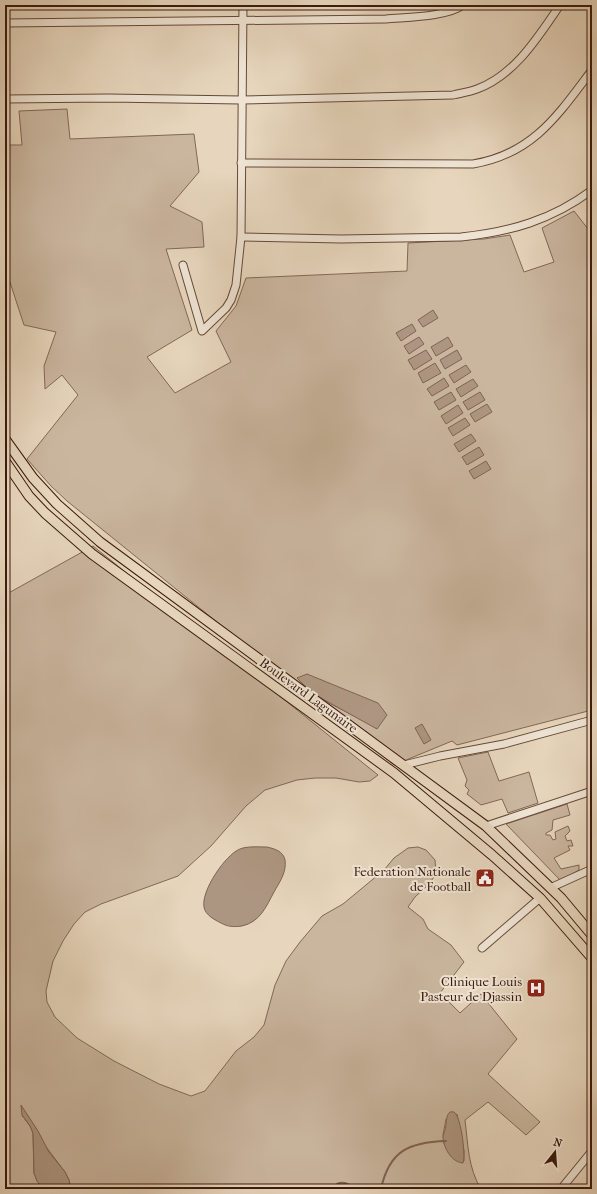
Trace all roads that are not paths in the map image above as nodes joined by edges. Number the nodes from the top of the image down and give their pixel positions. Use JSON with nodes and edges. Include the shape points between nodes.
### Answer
{"nodes":[{"id":1,"x":243,"y":5,"type":"edge"},
{"id":2,"x":463,"y":5,"type":"edge"},
{"id":3,"x":560,"y":5,"type":"edge"},
{"id":4,"x":588,"y":5,"type":"edge"},
{"id":5,"x":592,"y":8,"type":"edge"},
{"id":6,"x":244,"y":21,"type":"junction"},
{"id":7,"x":5,"y":24,"type":"edge"},
{"id":8,"x":592,"y":70,"type":"edge"},
{"id":9,"x":5,"y":99,"type":"edge"},
{"id":10,"x":242,"y":100,"type":"junction"},
{"id":11,"x":242,"y":163,"type":"junction"},
{"id":12,"x":592,"y":190,"type":"edge"},
{"id":13,"x":242,"y":237,"type":"junction"},
{"id":14,"x":183,"y":265,"type":"dead end"},
{"id":15,"x":5,"y":439,"type":"edge"},
{"id":16,"x":5,"y":461,"type":"edge"},
{"id":17,"x":592,"y":720,"type":"edge"},
{"id":18,"x":404,"y":765,"type":"junction"},
{"id":19,"x":592,"y":791,"type":"edge"},
{"id":20,"x":486,"y":826,"type":"junction"},
{"id":21,"x":592,"y":869,"type":"edge"},
{"id":22,"x":550,"y":888,"type":"junction"},
{"id":23,"x":540,"y":898,"type":"junction"},
{"id":24,"x":592,"y":935,"type":"edge"},
{"id":25,"x":482,"y":948,"type":"dead end"},
{"id":26,"x":592,"y":958,"type":"edge"},
{"id":27,"x":592,"y":1151,"type":"edge"},
{"id":28,"x":561,"y":1189,"type":"edge"}],
"edges":[{"from":1,"to":6,"type":"street"},
{"from":2,"to":6,"type":"street","via":[[455,10],[386,19]]},
{"from":3,"to":10,"type":"street","via":[[519,60],[485,86],[470,91],[453,95]]},
{"from":4,"to":5,"type":"street"},
{"from":6,"to":7,"type":"street"},
{"from":6,"to":10,"type":"street"},
{"from":8,"to":11,"type":"street","via":[[549,124],[529,142],[490,161],[473,164]]},
{"from":9,"to":10,"type":"street"},
{"from":10,"to":11,"type":"street"},
{"from":11,"to":13,"type":"street"},
{"from":12,"to":13,"type":"street","via":[[563,209],[541,219],[480,235],[341,239]]},
{"from":13,"to":14,"type":"street","via":[[236,285],[231,300],[202,331]]},
{"from":15,"to":18,"type":"main road","name":"Boulevard Lagunaire","via":[[33,478],[57,504],[100,542]]},
{"from":16,"to":23,"type":"main road","name":"Boulevard Lagunaire","via":[[45,513],[92,554],[394,773],[492,854]]},
{"from":17,"to":18,"type":"street","via":[[504,744]]},
{"from":18,"to":20,"type":"main road","name":"Boulevard Lagunaire"},
{"from":19,"to":20,"type":"street"},
{"from":20,"to":22,"type":"main road","name":"Boulevard Lagunaire"},
{"from":21,"to":22,"type":"street"},
{"from":22,"to":24,"type":"main road","name":"Boulevard Lagunaire"},
{"from":23,"to":25,"type":"street"},
{"from":23,"to":26,"type":"main road","name":"Boulevard Lagunaire"},
{"from":27,"to":28,"type":"street"}]}
